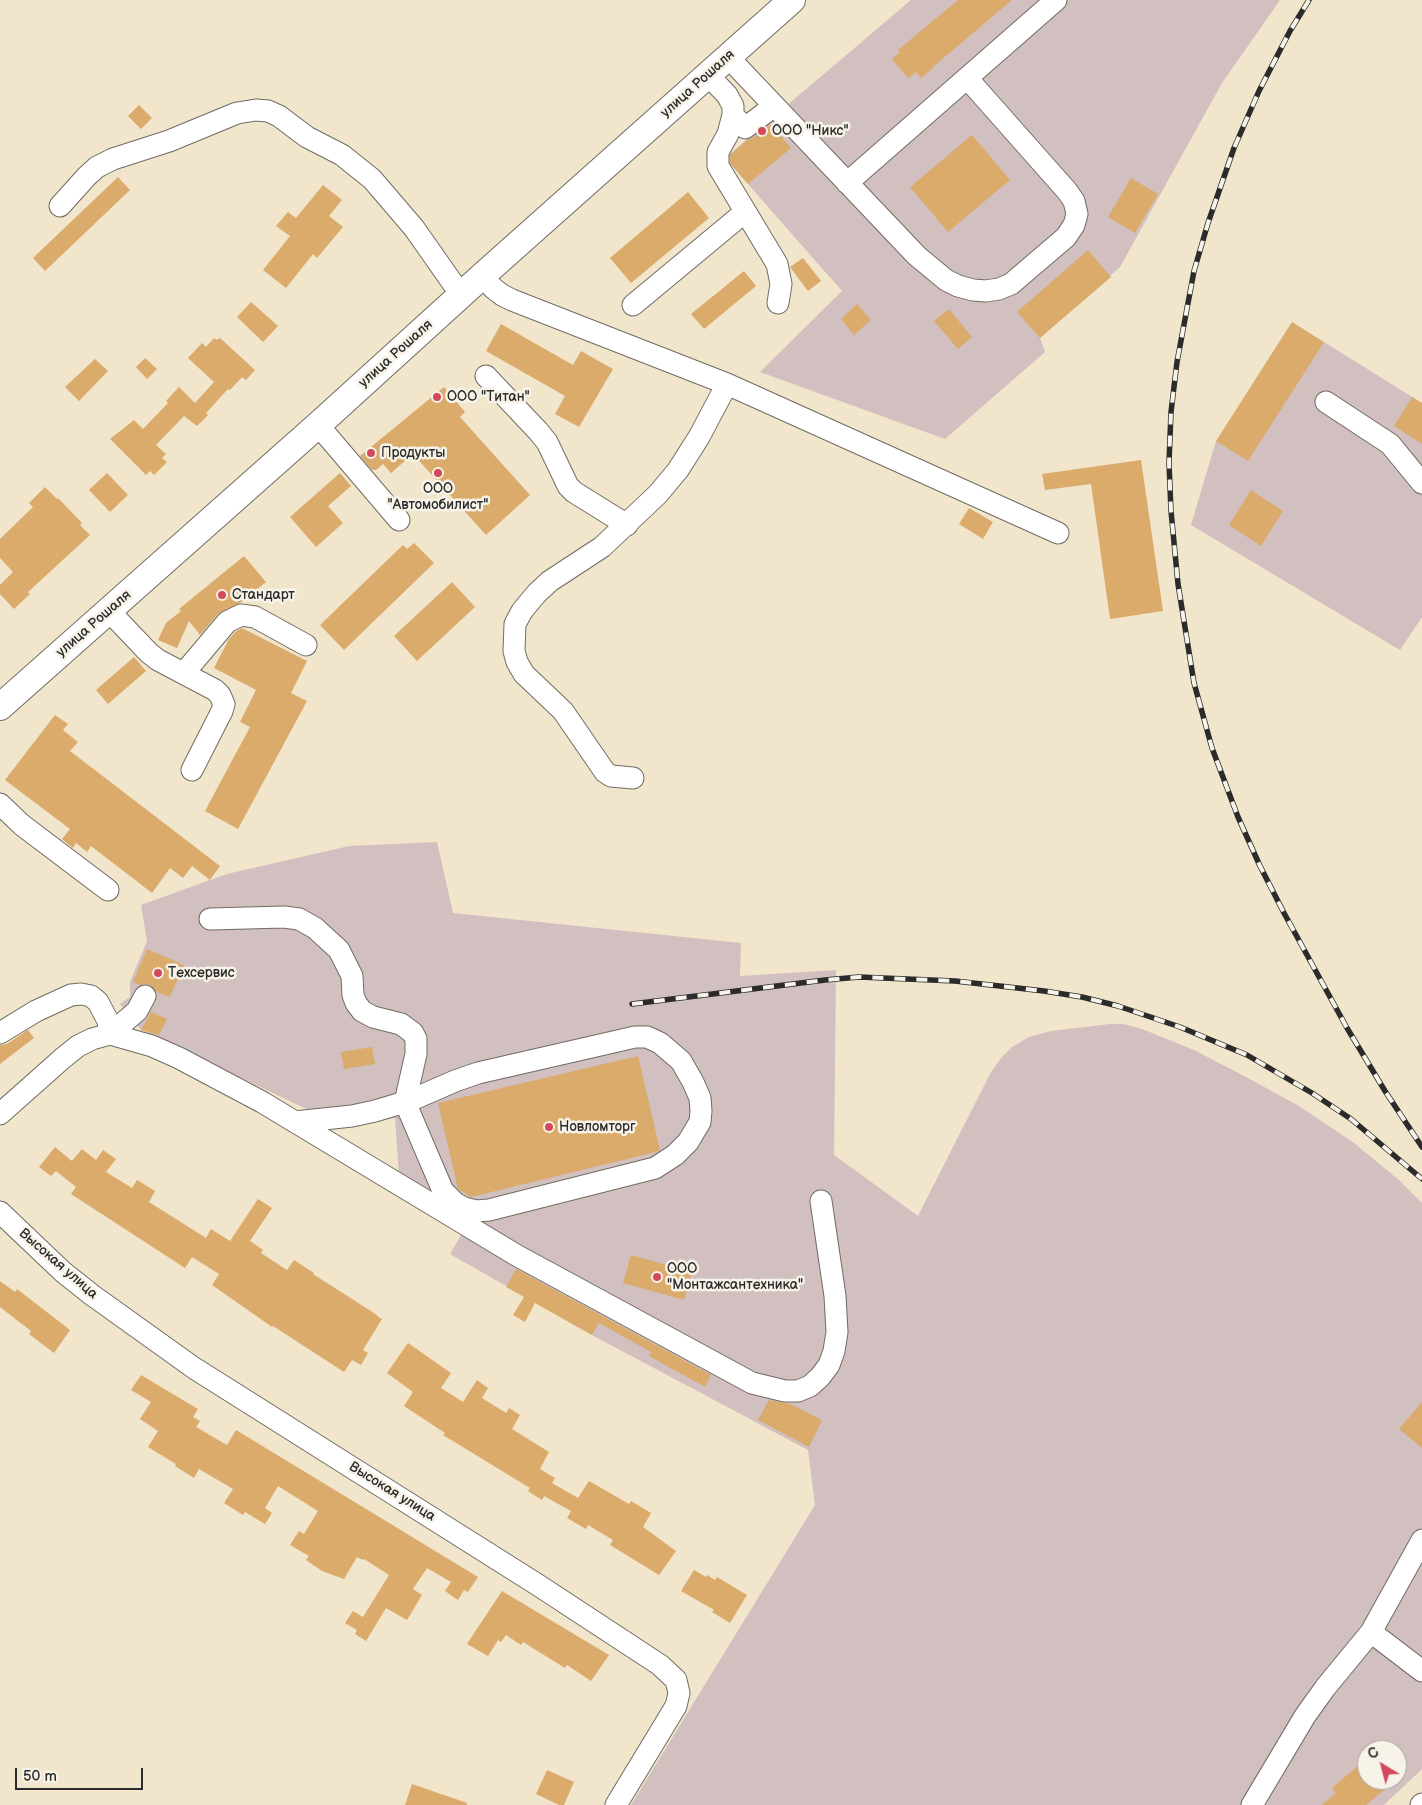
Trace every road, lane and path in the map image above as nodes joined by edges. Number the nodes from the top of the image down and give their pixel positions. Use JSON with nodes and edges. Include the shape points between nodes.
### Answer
{"nodes":[{"id":1,"x":792,"y":0,"type":"edge"},
{"id":2,"x":1056,"y":0,"type":"edge"},
{"id":3,"x":728,"y":57,"type":"junction"},
{"id":4,"x":708,"y":75,"type":"junction"},
{"id":5,"x":967,"y":78,"type":"junction"},
{"id":6,"x":774,"y":106,"type":"junction"},
{"id":7,"x":739,"y":122,"type":"junction"},
{"id":8,"x":847,"y":183,"type":"junction"},
{"id":9,"x":60,"y":206,"type":"dead end"},
{"id":10,"x":745,"y":212,"type":"junction"},
{"id":11,"x":482,"y":276,"type":"junction"},
{"id":12,"x":461,"y":295,"type":"junction"},
{"id":13,"x":778,"y":303,"type":"dead end"},
{"id":14,"x":633,"y":305,"type":"dead end"},
{"id":15,"x":486,"y":376,"type":"dead end"},
{"id":16,"x":727,"y":384,"type":"junction"},
{"id":17,"x":1326,"y":402,"type":"dead end"},
{"id":18,"x":318,"y":425,"type":"junction"},
{"id":19,"x":1422,"y":482,"type":"edge"},
{"id":20,"x":399,"y":520,"type":"dead end"},
{"id":21,"x":627,"y":525,"type":"junction"},
{"id":22,"x":1058,"y":533,"type":"dead end"},
{"id":23,"x":109,"y":612,"type":"junction"},
{"id":24,"x":306,"y":645,"type":"dead end"},
{"id":25,"x":184,"y":673,"type":"junction"},
{"id":26,"x":0,"y":707,"type":"edge"},
{"id":27,"x":192,"y":770,"type":"dead end"},
{"id":28,"x":633,"y":778,"type":"dead end"},
{"id":29,"x":0,"y":804,"type":"edge"},
{"id":30,"x":108,"y":890,"type":"dead end"},
{"id":31,"x":210,"y":919,"type":"dead end"},
{"id":32,"x":145,"y":996,"type":"dead end"},
{"id":33,"x":0,"y":1033,"type":"edge"},
{"id":34,"x":110,"y":1034,"type":"junction"},
{"id":35,"x":405,"y":1102,"type":"junction"},
{"id":36,"x":0,"y":1114,"type":"edge"},
{"id":37,"x":295,"y":1122,"type":"junction"},
{"id":38,"x":821,"y":1201,"type":"dead end"},
{"id":39,"x":0,"y":1212,"type":"edge"},
{"id":40,"x":1422,"y":1540,"type":"edge"},
{"id":41,"x":1371,"y":1632,"type":"junction"},
{"id":42,"x":1422,"y":1671,"type":"edge"},
{"id":43,"x":616,"y":1805,"type":"edge"},
{"id":44,"x":1252,"y":1805,"type":"edge"}],
"edges":[{"from":1,"to":3,"type":"main road","name":"улица Рошаля"},
{"from":2,"to":5,"type":"street"},
{"from":3,"to":4,"type":"main road","name":"улица Рошаля"},
{"from":3,"to":6,"type":"street"},
{"from":4,"to":7,"type":"street","via":[[727,95]]},
{"from":4,"to":11,"type":"main road","name":"улица Рошаля"},
{"from":5,"to":8,"type":"street"},
{"from":5,"to":8,"type":"street","via":[[1074,201],[1077,214],[1066,237],[1011,284],[999,289],[973,290],[958,286],[931,268]]},
{"from":6,"to":7,"type":"street"},
{"from":6,"to":8,"type":"street"},
{"from":7,"to":10,"type":"street","via":[[718,152],[718,166]]},
{"from":9,"to":12,"type":"street","via":[[86,176],[113,159],[182,137],[237,113],[268,111],[342,155],[372,179],[414,228]]},
{"from":10,"to":13,"type":"street","via":[[777,264],[781,284]]},
{"from":10,"to":14,"type":"street"},
{"from":11,"to":12,"type":"main road","name":"улица Рошаля"},
{"from":11,"to":16,"type":"street","via":[[512,300]]},
{"from":12,"to":18,"type":"main road","name":"улица Рошаля"},
{"from":15,"to":21,"type":"street","via":[[542,437],[568,486]]},
{"from":16,"to":21,"type":"street","via":[[678,470]]},
{"from":16,"to":22,"type":"street"},
{"from":17,"to":19,"type":"street","via":[[1390,444]]},
{"from":18,"to":20,"type":"street"},
{"from":18,"to":23,"type":"main road","name":"улица Рошаля"},
{"from":21,"to":28,"type":"street","via":[[537,593],[515,624],[513,639],[517,662],[524,674],[563,711],[600,767],[611,776]]},
{"from":23,"to":25,"type":"street","via":[[149,653]]},
{"from":23,"to":26,"type":"main road","name":"улица Рошаля"},
{"from":24,"to":25,"type":"street","via":[[254,617],[241,615],[223,626]]},
{"from":25,"to":27,"type":"street","via":[[215,690],[224,704]]},
{"from":29,"to":30,"type":"street","via":[[22,825]]},
{"from":31,"to":35,"type":"street","via":[[299,919],[330,940],[347,964],[352,976],[353,995],[362,1011],[408,1028],[416,1039],[416,1054]]},
{"from":32,"to":34,"type":"street","via":[[137,1011]]},
{"from":33,"to":34,"type":"street","via":[[36,1011],[72,995],[82,994],[98,1002],[108,1021]]},
{"from":34,"to":36,"type":"street","via":[[78,1046]]},
{"from":34,"to":37,"type":"street","via":[[179,1058]]},
{"from":35,"to":35,"type":"street","via":[[478,1074],[635,1037],[647,1037],[681,1061],[700,1098],[701,1110],[700,1122],[688,1142],[655,1168],[476,1211],[455,1203],[444,1191]]},
{"from":35,"to":37,"type":"street","via":[[352,1116]]},
{"from":37,"to":38,"type":"street","via":[[516,1255],[752,1383],[785,1391],[810,1386],[829,1365],[834,1350],[837,1332],[835,1296]]},
{"from":39,"to":43,"type":"street","name":"Высокая улица","via":[[63,1272],[194,1368],[538,1585],[660,1665],[676,1680],[679,1693],[676,1706]]},
{"from":40,"to":41,"type":"street"},
{"from":41,"to":42,"type":"street"},
{"from":41,"to":44,"type":"street","via":[[1305,1716]]}]}
